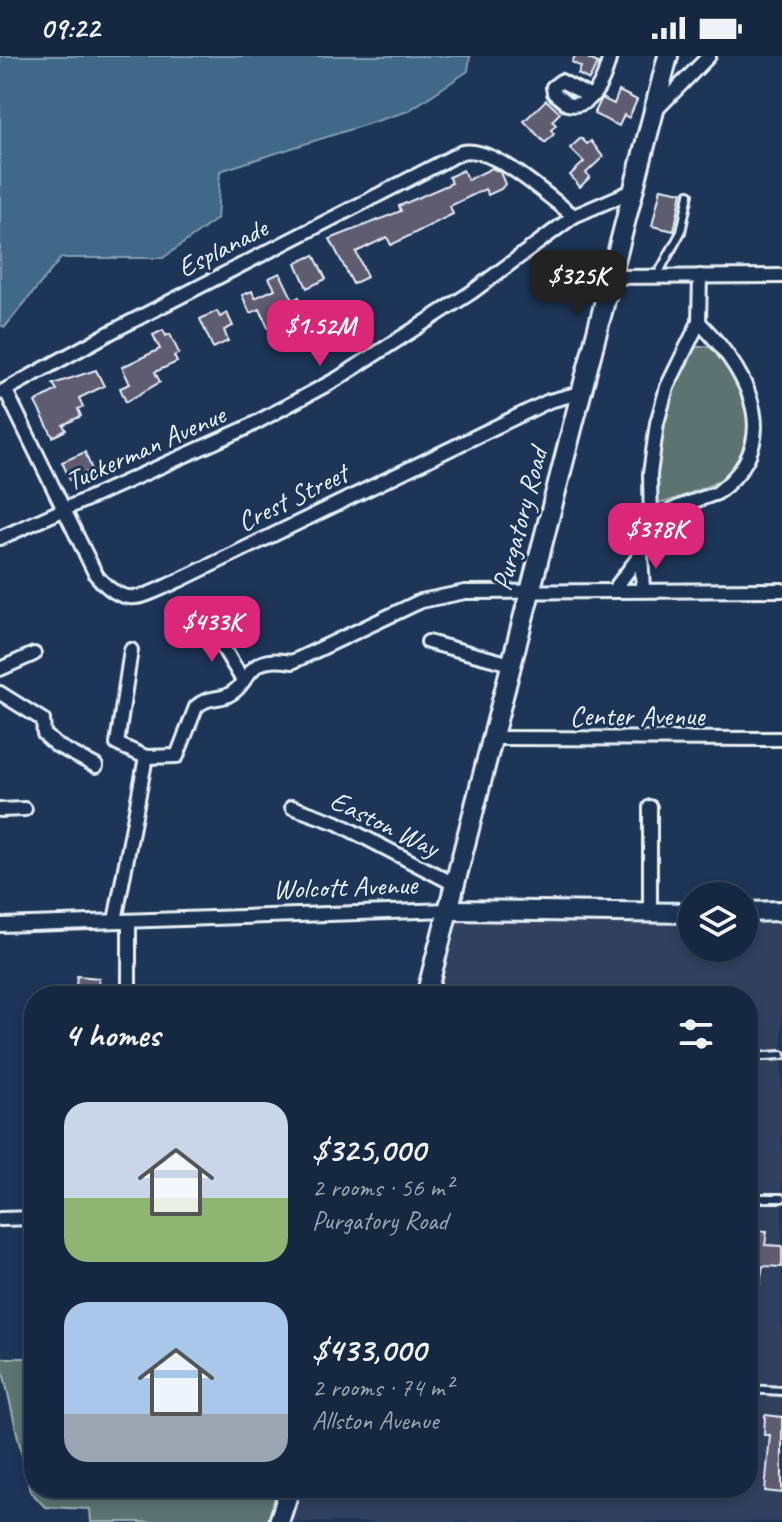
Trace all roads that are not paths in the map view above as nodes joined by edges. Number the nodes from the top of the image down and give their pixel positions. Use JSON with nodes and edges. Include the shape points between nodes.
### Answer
{"nodes":[{"id":1,"x":610,"y":56,"type":"edge"},
{"id":2,"x":668,"y":56,"type":"edge"},
{"id":3,"x":709,"y":56,"type":"edge"},
{"id":4,"x":591,"y":97,"type":"dead end"},
{"id":5,"x":653,"y":113,"type":"junction"},
{"id":6,"x":632,"y":191,"type":"junction"},
{"id":7,"x":689,"y":194,"type":"dead end"},
{"id":8,"x":574,"y":216,"type":"junction"},
{"id":9,"x":700,"y":276,"type":"junction"},
{"id":10,"x":782,"y":276,"type":"edge"},
{"id":11,"x":611,"y":277,"type":"junction"},
{"id":12,"x":657,"y":277,"type":"junction"},
{"id":13,"x":699,"y":322,"type":"junction"},
{"id":14,"x":758,"y":382,"type":"dead end"},
{"id":15,"x":3,"y":392,"type":"edge"},
{"id":16,"x":580,"y":393,"type":"junction"},
{"id":17,"x":758,"y":468,"type":"dead end"},
{"id":18,"x":63,"y":511,"type":"junction"},
{"id":19,"x":651,"y":525,"type":"junction"},
{"id":20,"x":0,"y":538,"type":"edge"},
{"id":21,"x":641,"y":554,"type":"junction"},
{"id":22,"x":643,"y":589,"type":"junction"},
{"id":23,"x":782,"y":590,"type":"edge"},
{"id":24,"x":529,"y":591,"type":"junction"},
{"id":25,"x":613,"y":591,"type":"junction"},
{"id":26,"x":213,"y":631,"type":"dead end"},
{"id":27,"x":428,"y":642,"type":"dead end"},
{"id":28,"x":131,"y":650,"type":"dead end"},
{"id":29,"x":34,"y":654,"type":"dead end"},
{"id":30,"x":511,"y":664,"type":"junction"},
{"id":31,"x":0,"y":669,"type":"edge"},
{"id":32,"x":242,"y":679,"type":"junction"},
{"id":33,"x":0,"y":693,"type":"edge"},
{"id":34,"x":492,"y":738,"type":"junction"},
{"id":35,"x":782,"y":739,"type":"edge"},
{"id":36,"x":146,"y":757,"type":"junction"},
{"id":37,"x":96,"y":766,"type":"dead end"},
{"id":38,"x":292,"y":807,"type":"dead end"},
{"id":39,"x":650,"y":807,"type":"dead end"},
{"id":40,"x":25,"y":809,"type":"dead end"},
{"id":41,"x":0,"y":810,"type":"edge"},
{"id":42,"x":456,"y":885,"type":"junction"},
{"id":43,"x":449,"y":910,"type":"junction"},
{"id":44,"x":782,"y":911,"type":"edge"},
{"id":45,"x":758,"y":912,"type":"edge"},
{"id":46,"x":678,"y":914,"type":"edge"},
{"id":47,"x":650,"y":915,"type":"junction"},
{"id":48,"x":115,"y":921,"type":"junction"},
{"id":49,"x":129,"y":921,"type":"junction"},
{"id":50,"x":0,"y":925,"type":"edge"},
{"id":51,"x":129,"y":986,"type":"edge"},
{"id":52,"x":429,"y":986,"type":"edge"},
{"id":53,"x":782,"y":1055,"type":"edge"},
{"id":54,"x":758,"y":1056,"type":"edge"},
{"id":55,"x":758,"y":1198,"type":"edge"},
{"id":56,"x":782,"y":1198,"type":"edge"},
{"id":57,"x":24,"y":1218,"type":"edge"},
{"id":58,"x":0,"y":1219,"type":"edge"},
{"id":59,"x":758,"y":1390,"type":"edge"},
{"id":60,"x":782,"y":1391,"type":"edge"},
{"id":61,"x":287,"y":1498,"type":"edge"},
{"id":62,"x":279,"y":1522,"type":"edge"}],
"edges":[{"from":1,"to":4,"type":"street","via":[[602,83]]},
{"from":2,"to":5,"type":"street","name":"Purgatory Road"},
{"from":3,"to":5,"type":"street"},
{"from":5,"to":6,"type":"street","name":"Purgatory Road"},
{"from":6,"to":8,"type":"street","name":"Tuckerman Avenue"},
{"from":6,"to":11,"type":"street","name":"Purgatory Road"},
{"from":7,"to":12,"type":"lane","via":[[681,232]]},
{"from":8,"to":15,"type":"street","name":"Esplanade","via":[[495,157],[462,152]]},
{"from":8,"to":18,"type":"street","name":"Tuckerman Avenue","via":[[472,292],[337,379],[244,429]]},
{"from":9,"to":10,"type":"street"},
{"from":9,"to":12,"type":"street"},
{"from":9,"to":13,"type":"street"},
{"from":11,"to":12,"type":"street"},
{"from":11,"to":16,"type":"street","name":"Purgatory Road"},
{"from":13,"to":14,"type":"street"},
{"from":13,"to":19,"type":"street","via":[[667,387],[657,423]]},
{"from":15,"to":18,"type":"street","name":"Esplanade"},
{"from":16,"to":18,"type":"street","name":"Crest Street","via":[[536,407],[133,599],[117,596],[96,575]]},
{"from":16,"to":24,"type":"street","name":"Purgatory Road"},
{"from":17,"to":19,"type":"street"},
{"from":18,"to":20,"type":"street","name":"Tuckerman Avenue"},
{"from":19,"to":21,"type":"street"},
{"from":21,"to":22,"type":"street"},
{"from":21,"to":25,"type":"street"},
{"from":22,"to":23,"type":"street"},
{"from":22,"to":25,"type":"street"},
{"from":24,"to":25,"type":"street"},
{"from":24,"to":30,"type":"street","name":"Purgatory Road"},
{"from":24,"to":32,"type":"street","via":[[465,592],[421,601],[292,662],[259,664]]},
{"from":26,"to":32,"type":"street"},
{"from":27,"to":30,"type":"street"},
{"from":28,"to":36,"type":"street","via":[[117,744]]},
{"from":29,"to":31,"type":"street"},
{"from":30,"to":34,"type":"street","name":"Purgatory Road"},
{"from":32,"to":36,"type":"street","via":[[225,696],[196,707],[177,756]]},
{"from":33,"to":37,"type":"street","via":[[43,720],[44,734],[56,745]]},
{"from":34,"to":35,"type":"street","name":"Center Avenue"},
{"from":34,"to":42,"type":"street","name":"Purgatory Road"},
{"from":36,"to":48,"type":"street"},
{"from":38,"to":42,"type":"street","name":"Easton Way","via":[[337,823]]},
{"from":39,"to":47,"type":"street"},
{"from":40,"to":41,"type":"street"},
{"from":42,"to":43,"type":"street","name":"Purgatory Road"},
{"from":43,"to":47,"type":"street","name":"Wolcott Avenue"},
{"from":43,"to":49,"type":"street","name":"Wolcott Avenue"},
{"from":43,"to":52,"type":"street","name":"Purgatory Road"},
{"from":44,"to":45,"type":"street"},
{"from":46,"to":47,"type":"street","name":"Wolcott Avenue"},
{"from":48,"to":49,"type":"street","name":"Wolcott Avenue"},
{"from":48,"to":50,"type":"street","name":"Wolcott Avenue"},
{"from":49,"to":51,"type":"street"},
{"from":53,"to":54,"type":"lane"},
{"from":55,"to":56,"type":"lane"},
{"from":57,"to":58,"type":"street"},
{"from":59,"to":60,"type":"lane"},
{"from":61,"to":62,"type":"street"}]}
